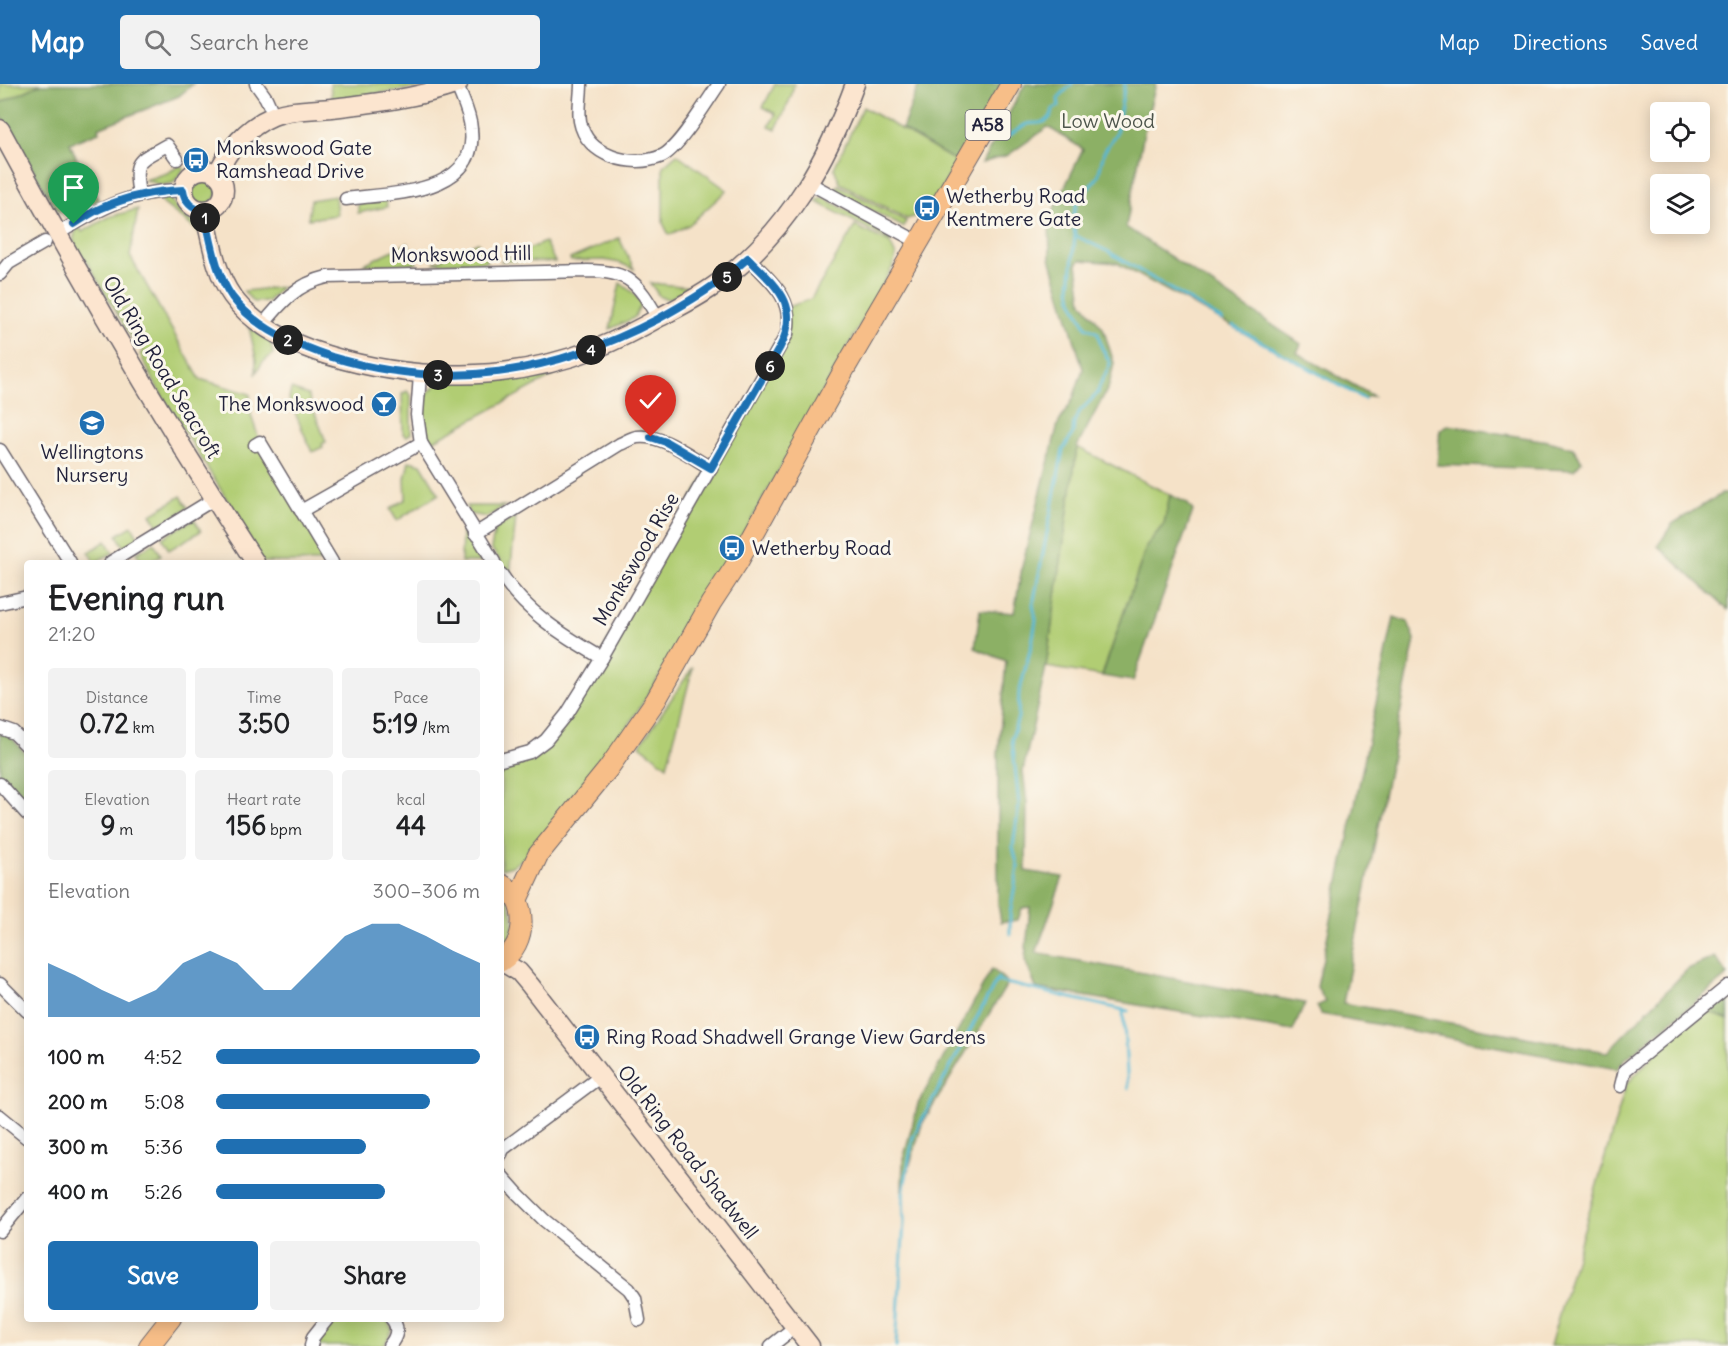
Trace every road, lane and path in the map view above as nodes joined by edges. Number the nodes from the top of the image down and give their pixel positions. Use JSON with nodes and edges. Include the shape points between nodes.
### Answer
{"nodes":[{"id":1,"x":256,"y":84,"type":"edge"},
{"id":2,"x":457,"y":84,"type":"edge"},
{"id":3,"x":581,"y":84,"type":"edge"},
{"id":4,"x":719,"y":84,"type":"edge"},
{"id":5,"x":855,"y":84,"type":"edge"},
{"id":6,"x":1011,"y":84,"type":"edge"},
{"id":7,"x":274,"y":116,"type":"junction"},
{"id":8,"x":0,"y":129,"type":"edge"},
{"id":9,"x":177,"y":159,"type":"dead end"},
{"id":10,"x":217,"y":175,"type":"junction"},
{"id":11,"x":809,"y":183,"type":"junction"},
{"id":12,"x":183,"y":190,"type":"junction"},
{"id":13,"x":139,"y":195,"type":"junction"},
{"id":14,"x":346,"y":199,"type":"dead end"},
{"id":15,"x":204,"y":211,"type":"junction"},
{"id":16,"x":51,"y":238,"type":"junction"},
{"id":17,"x":918,"y":242,"type":"junction"},
{"id":18,"x":748,"y":258,"type":"junction"},
{"id":19,"x":0,"y":274,"type":"edge"},
{"id":20,"x":658,"y":318,"type":"junction"},
{"id":21,"x":262,"y":326,"type":"junction"},
{"id":22,"x":420,"y":375,"type":"junction"},
{"id":23,"x":421,"y":443,"type":"junction"},
{"id":24,"x":255,"y":445,"type":"dead end"},
{"id":25,"x":0,"y":450,"type":"edge"},
{"id":26,"x":711,"y":468,"type":"junction"},
{"id":27,"x":214,"y":499,"type":"junction"},
{"id":28,"x":301,"y":511,"type":"junction"},
{"id":29,"x":475,"y":534,"type":"junction"},
{"id":30,"x":69,"y":560,"type":"edge"},
{"id":31,"x":114,"y":560,"type":"edge"},
{"id":32,"x":254,"y":560,"type":"edge"},
{"id":33,"x":331,"y":560,"type":"edge"},
{"id":34,"x":493,"y":560,"type":"edge"},
{"id":35,"x":504,"y":578,"type":"edge"},
{"id":36,"x":24,"y":598,"type":"edge"},
{"id":37,"x":0,"y":603,"type":"edge"},
{"id":38,"x":602,"y":658,"type":"junction"},
{"id":39,"x":0,"y":728,"type":"edge"},
{"id":40,"x":24,"y":743,"type":"edge"},
{"id":41,"x":504,"y":759,"type":"edge"},
{"id":42,"x":0,"y":784,"type":"edge"},
{"id":43,"x":24,"y":811,"type":"edge"},
{"id":44,"x":538,"y":855,"type":"junction"},
{"id":45,"x":504,"y":876,"type":"edge"},
{"id":46,"x":504,"y":886,"type":"edge"},
{"id":47,"x":518,"y":898,"type":"junction"},
{"id":48,"x":520,"y":934,"type":"junction"},
{"id":49,"x":504,"y":958,"type":"edge"},
{"id":50,"x":504,"y":963,"type":"edge"},
{"id":51,"x":0,"y":984,"type":"edge"},
{"id":52,"x":530,"y":985,"type":"junction"},
{"id":53,"x":1728,"y":986,"type":"edge"},
{"id":54,"x":24,"y":1008,"type":"edge"},
{"id":55,"x":601,"y":1076,"type":"junction"},
{"id":56,"x":1621,"y":1086,"type":"dead end"},
{"id":57,"x":0,"y":1116,"type":"edge"},
{"id":58,"x":24,"y":1136,"type":"edge"},
{"id":59,"x":504,"y":1148,"type":"edge"},
{"id":60,"x":504,"y":1179,"type":"edge"},
{"id":61,"x":24,"y":1202,"type":"edge"},
{"id":62,"x":0,"y":1231,"type":"edge"},
{"id":63,"x":639,"y":1320,"type":"dead end"},
{"id":64,"x":168,"y":1322,"type":"edge"},
{"id":65,"x":325,"y":1322,"type":"edge"},
{"id":66,"x":394,"y":1322,"type":"edge"},
{"id":67,"x":795,"y":1327,"type":"junction"},
{"id":68,"x":149,"y":1346,"type":"edge"},
{"id":69,"x":311,"y":1346,"type":"edge"},
{"id":70,"x":389,"y":1346,"type":"edge"},
{"id":71,"x":771,"y":1346,"type":"edge"},
{"id":72,"x":810,"y":1346,"type":"edge"}],
"edges":[{"from":1,"to":7,"type":"street"},
{"from":2,"to":7,"type":"street","via":[[385,102]]},
{"from":2,"to":14,"type":"street","via":[[472,136],[458,171],[429,187]]},
{"from":3,"to":4,"type":"street","via":[[580,120],[585,134],[606,155],[626,159],[662,156],[675,145]]},
{"from":5,"to":11,"type":"street","via":[[827,152]]},
{"from":6,"to":17,"type":"main road","number":"A58"},
{"from":7,"to":10,"type":"street","via":[[240,138]]},
{"from":8,"to":16,"type":"street","name":"Old Ring Road Seacroft"},
{"from":9,"to":13,"type":"street","via":[[167,145],[139,161],[135,168]]},
{"from":10,"to":12,"type":"street","via":[[206,170],[194,172]]},
{"from":10,"to":15,"type":"street","via":[[223,185],[223,197],[216,206]]},
{"from":11,"to":17,"type":"street"},
{"from":11,"to":18,"type":"street","via":[[783,221]]},
{"from":12,"to":13,"type":"street"},
{"from":12,"to":15,"type":"street","via":[[191,206]]},
{"from":13,"to":16,"type":"street","via":[[103,207]]},
{"from":15,"to":21,"type":"street","via":[[225,283],[241,307]]},
{"from":16,"to":19,"type":"street","via":[[9,263]]},
{"from":16,"to":27,"type":"street","name":"Old Ring Road Seacroft"},
{"from":17,"to":44,"type":"main road","number":"A58","via":[[656,700],[608,770]]},
{"from":18,"to":20,"type":"street","via":[[705,293]]},
{"from":18,"to":26,"type":"street","name":"Monkswood Rise","via":[[782,294],[790,320],[787,334]]},
{"from":20,"to":21,"type":"street","name":"Monkswood Hill","via":[[638,287],[628,279],[608,271],[588,271],[327,277],[313,280],[290,294]]},
{"from":20,"to":22,"type":"street","via":[[595,349],[549,363],[500,372]]},
{"from":21,"to":22,"type":"street","via":[[327,355]]},
{"from":22,"to":23,"type":"street","via":[[417,415]]},
{"from":23,"to":28,"type":"street"},
{"from":23,"to":29,"type":"street"},
{"from":24,"to":28,"type":"street","via":[[260,442]]},
{"from":25,"to":30,"type":"street"},
{"from":26,"to":29,"type":"street","via":[[666,442],[635,437]]},
{"from":26,"to":38,"type":"street","name":"Monkswood Rise"},
{"from":27,"to":31,"type":"street"},
{"from":27,"to":32,"type":"street","name":"Old Ring Road Seacroft"},
{"from":28,"to":33,"type":"street"},
{"from":29,"to":34,"type":"street"},
{"from":35,"to":38,"type":"street","via":[[546,622]]},
{"from":36,"to":37,"type":"street"},
{"from":38,"to":41,"type":"street","name":"Monkswood Rise","via":[[546,740],[530,752]]},
{"from":39,"to":40,"type":"street","via":[[14,733]]},
{"from":42,"to":43,"type":"street"},
{"from":44,"to":45,"type":"main road","number":"A58"},
{"from":44,"to":47,"type":"main road","number":"A58"},
{"from":46,"to":47,"type":"main road"},
{"from":47,"to":48,"type":"main road","number":"A58"},
{"from":48,"to":49,"type":"main road"},
{"from":48,"to":52,"type":"street","name":"Old Ring Road Shadwell","via":[[522,965]]},
{"from":50,"to":52,"type":"street","name":"Old Ring Road Shadwell"},
{"from":51,"to":54,"type":"street"},
{"from":52,"to":55,"type":"street","name":"Old Ring Road Shadwell"},
{"from":53,"to":56,"type":"street","via":[[1625,1070]]},
{"from":55,"to":59,"type":"street"},
{"from":55,"to":67,"type":"street","name":"Old Ring Road Shadwell"},
{"from":57,"to":58,"type":"street"},
{"from":60,"to":63,"type":"street","via":[[544,1220],[629,1289]]},
{"from":61,"to":62,"type":"street"},
{"from":64,"to":68,"type":"main road"},
{"from":65,"to":69,"type":"street"},
{"from":66,"to":70,"type":"street","via":[[397,1331]]},
{"from":67,"to":71,"type":"street"},
{"from":67,"to":72,"type":"street","name":"Old Ring Road Shadwell"}]}
